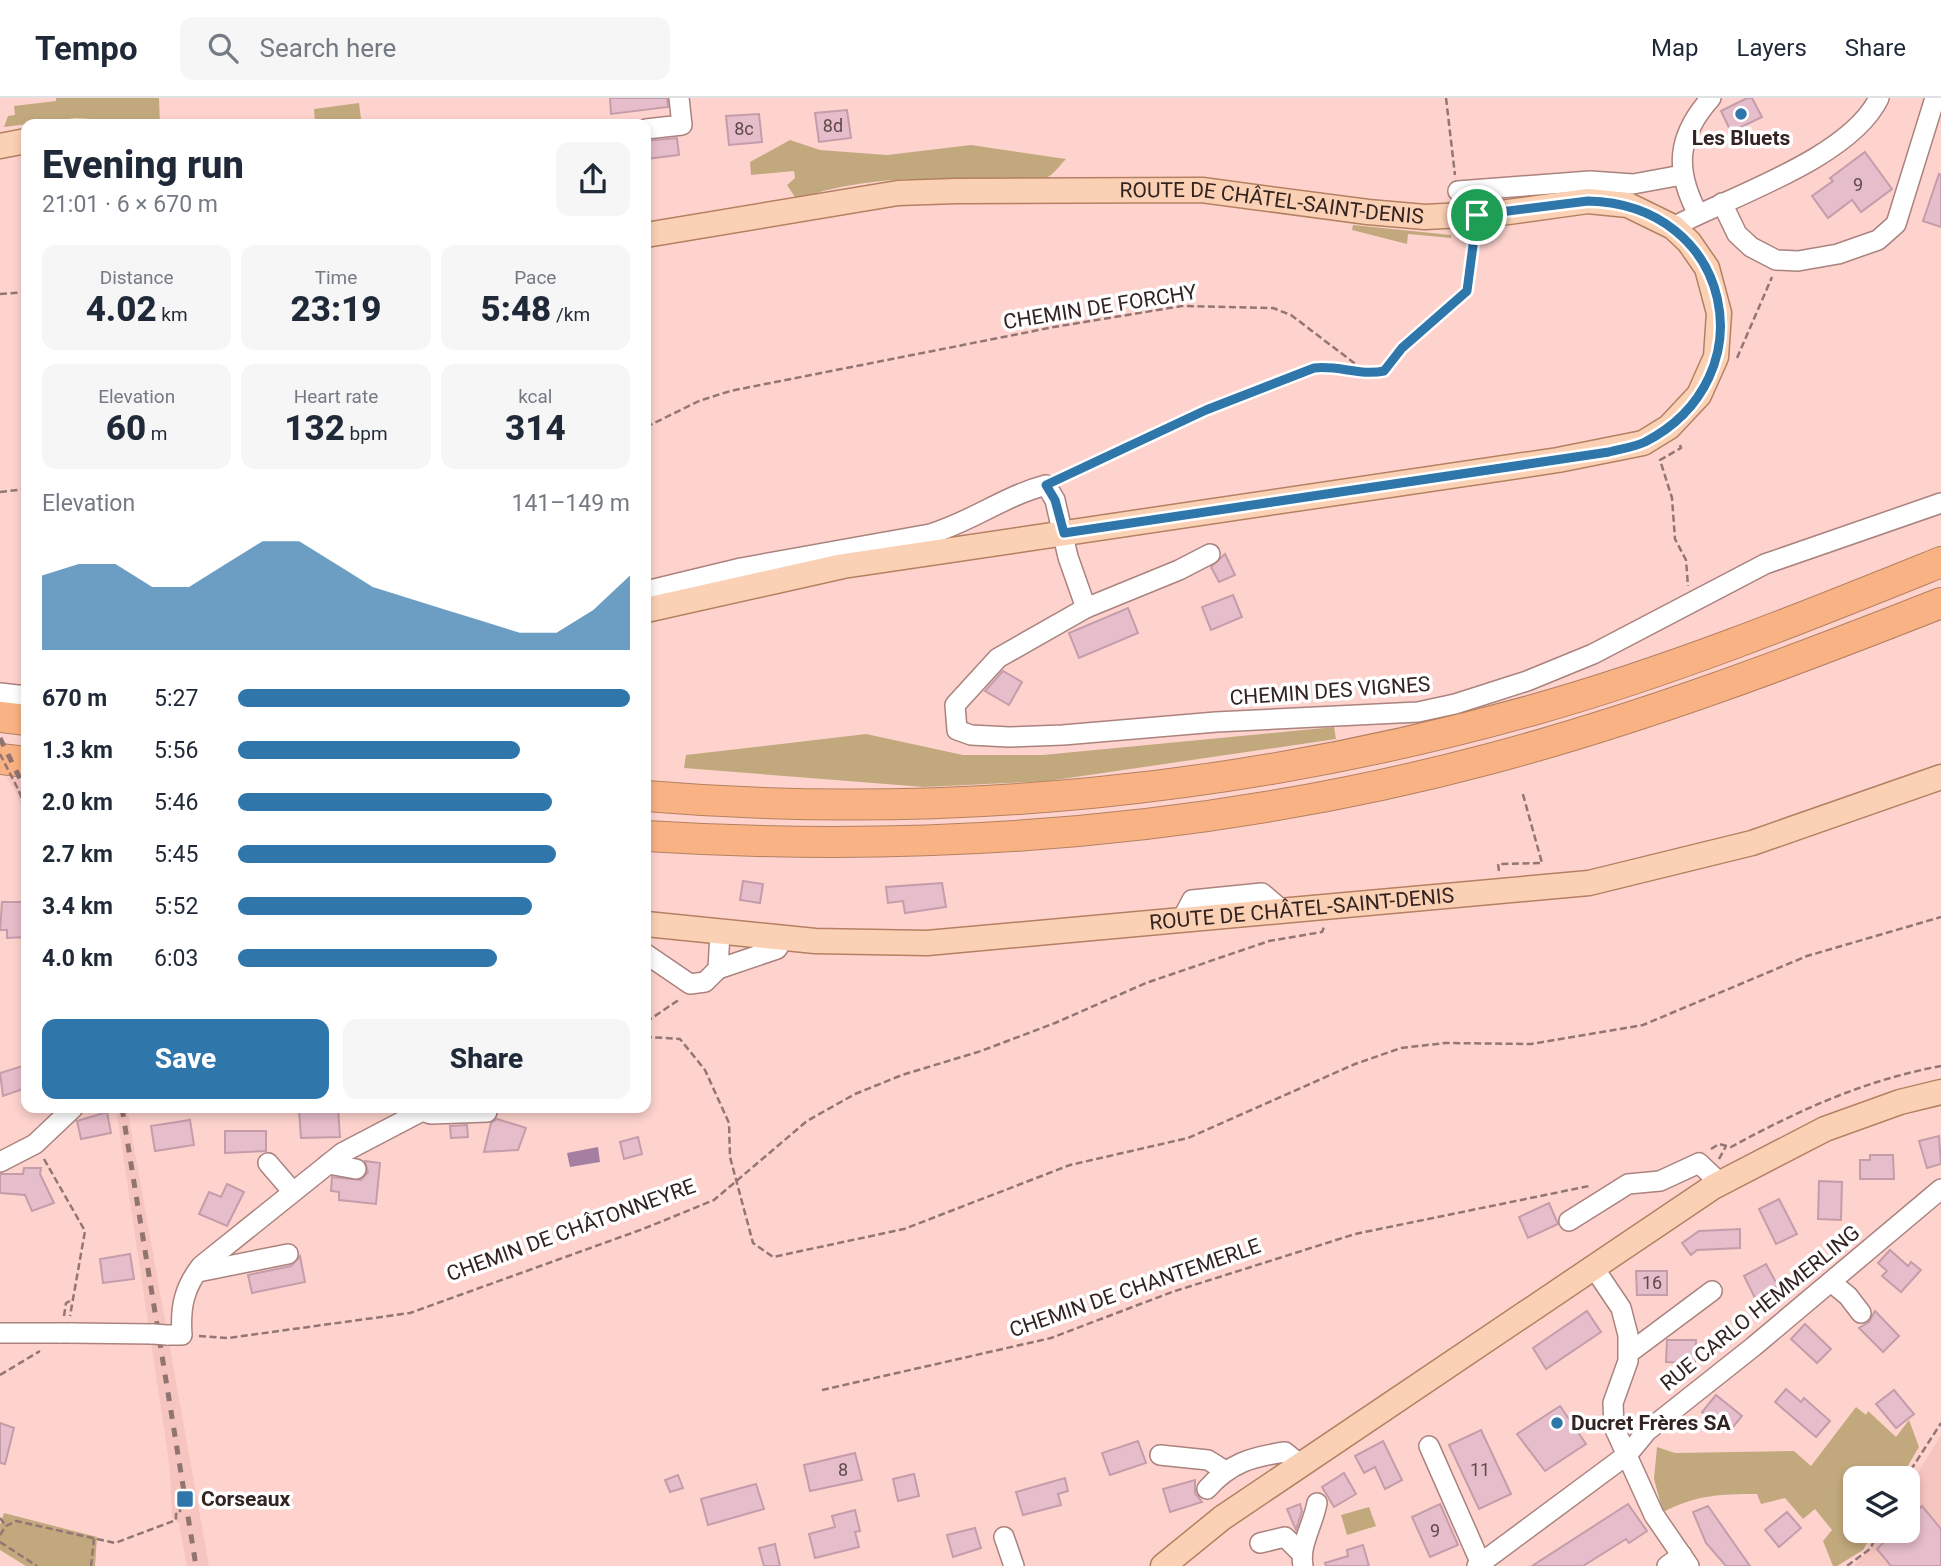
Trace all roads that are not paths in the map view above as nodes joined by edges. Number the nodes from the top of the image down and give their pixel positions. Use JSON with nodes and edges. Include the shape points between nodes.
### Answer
{"nodes":[{"id":1,"x":679,"y":98,"type":"edge"},
{"id":2,"x":1711,"y":98,"type":"edge"},
{"id":3,"x":1879,"y":98,"type":"edge"},
{"id":4,"x":1935,"y":98,"type":"edge"},
{"id":5,"x":651,"y":128,"type":"edge"},
{"id":6,"x":21,"y":142,"type":"edge"},
{"id":7,"x":0,"y":146,"type":"edge"},
{"id":8,"x":1682,"y":175,"type":"junction"},
{"id":9,"x":1458,"y":191,"type":"road end"},
{"id":10,"x":1722,"y":203,"type":"junction"},
{"id":11,"x":1698,"y":214,"type":"junction"},
{"id":12,"x":1673,"y":226,"type":"junction"},
{"id":13,"x":651,"y":234,"type":"edge"},
{"id":14,"x":1941,"y":503,"type":"edge"},
{"id":15,"x":1064,"y":533,"type":"junction"},
{"id":16,"x":1210,"y":554,"type":"dead end"},
{"id":17,"x":1941,"y":562,"type":"edge"},
{"id":18,"x":651,"y":590,"type":"edge"},
{"id":19,"x":1941,"y":603,"type":"edge"},
{"id":20,"x":1086,"y":608,"type":"junction"},
{"id":21,"x":651,"y":609,"type":"edge"},
{"id":22,"x":0,"y":693,"type":"edge"},
{"id":23,"x":21,"y":695,"type":"edge"},
{"id":24,"x":0,"y":717,"type":"edge"},
{"id":25,"x":21,"y":719,"type":"edge"},
{"id":26,"x":0,"y":757,"type":"edge"},
{"id":27,"x":21,"y":761,"type":"edge"},
{"id":28,"x":1941,"y":777,"type":"edge"},
{"id":29,"x":651,"y":796,"type":"edge"},
{"id":30,"x":651,"y":836,"type":"edge"},
{"id":31,"x":651,"y":925,"type":"edge"},
{"id":32,"x":720,"y":933,"type":"junction"},
{"id":33,"x":784,"y":938,"type":"junction"},
{"id":34,"x":651,"y":957,"type":"edge"},
{"id":35,"x":718,"y":969,"type":"junction"},
{"id":36,"x":1941,"y":1091,"type":"edge"},
{"id":37,"x":68,"y":1113,"type":"edge"},
{"id":38,"x":417,"y":1113,"type":"edge"},
{"id":39,"x":430,"y":1113,"type":"edge"},
{"id":40,"x":459,"y":1113,"type":"edge"},
{"id":41,"x":0,"y":1162,"type":"edge"},
{"id":42,"x":268,"y":1163,"type":"dead end"},
{"id":43,"x":328,"y":1164,"type":"junction"},
{"id":44,"x":356,"y":1169,"type":"dead end"},
{"id":45,"x":1720,"y":1171,"type":"junction"},
{"id":46,"x":1941,"y":1189,"type":"edge"},
{"id":47,"x":293,"y":1192,"type":"junction"},
{"id":48,"x":1569,"y":1221,"type":"dead end"},
{"id":49,"x":288,"y":1254,"type":"dead end"},
{"id":50,"x":1594,"y":1268,"type":"junction"},
{"id":51,"x":197,"y":1272,"type":"junction"},
{"id":52,"x":1830,"y":1282,"type":"junction"},
{"id":53,"x":1712,"y":1291,"type":"dead end"},
{"id":54,"x":1861,"y":1313,"type":"dead end"},
{"id":55,"x":0,"y":1333,"type":"edge"},
{"id":56,"x":1629,"y":1353,"type":"junction"},
{"id":57,"x":1429,"y":1446,"type":"dead end"},
{"id":58,"x":1628,"y":1454,"type":"junction"},
{"id":59,"x":1160,"y":1455,"type":"dead end"},
{"id":60,"x":1301,"y":1465,"type":"junction"},
{"id":61,"x":1224,"y":1469,"type":"junction"},
{"id":62,"x":1208,"y":1489,"type":"dead end"},
{"id":63,"x":1317,"y":1503,"type":"dead end"},
{"id":64,"x":1004,"y":1538,"type":"dead end"},
{"id":65,"x":1260,"y":1543,"type":"dead end"},
{"id":66,"x":1302,"y":1559,"type":"edge"},
{"id":67,"x":1680,"y":1563,"type":"edge"},
{"id":68,"x":1479,"y":1565,"type":"edge"},
{"id":69,"x":1014,"y":1566,"type":"edge"},
{"id":70,"x":1163,"y":1566,"type":"edge"}],
"edges":[{"from":1,"to":5,"type":"street","via":[[682,125]]},
{"from":2,"to":8,"type":"street","via":[[1696,114],[1685,138]]},
{"from":3,"to":10,"type":"street","via":[[1855,132],[1816,158]]},
{"from":4,"to":10,"type":"street","via":[[1896,223],[1878,240],[1838,254],[1776,260],[1737,234]]},
{"from":6,"to":7,"type":"main road"},
{"from":8,"to":9,"type":"street","via":[[1633,184],[1590,181]]},
{"from":8,"to":11,"type":"street"},
{"from":10,"to":11,"type":"street"},
{"from":11,"to":12,"type":"street"},
{"from":12,"to":13,"type":"main road","name":"ROUTE DE CHÂTEL-SAINT-DENIS","via":[[1649,212],[1607,202],[1425,217],[1202,190],[956,191],[898,193]]},
{"from":12,"to":15,"type":"main road","name":"ROUTE DE CHÂTEL-SAINT-DENIS","via":[[1699,255],[1712,282],[1719,344],[1706,383],[1690,407],[1643,443],[1558,460]]},
{"from":14,"to":20,"type":"street","name":"CHEMIN DES VIGNES","via":[[1765,564],[1593,654],[1527,681],[1418,712],[1009,737],[957,730],[955,705],[998,658]]},
{"from":15,"to":18,"type":"street","via":[[1046,485],[1006,498],[930,534],[741,568]]},
{"from":15,"to":20,"type":"street"},
{"from":15,"to":21,"type":"main road","name":"ROUTE DE CHÂTEL-SAINT-DENIS","via":[[843,566]]},
{"from":16,"to":20,"type":"street","name":"CHEMIN DES VIGNES"},
{"from":17,"to":29,"type":"highway","via":[[1722,648],[1598,690],[1472,726],[1317,761],[1156,786],[978,801],[845,805]]},
{"from":19,"to":30,"type":"highway","via":[[1769,669],[1582,732],[1406,779],[1269,807],[1091,832],[980,840],[835,844]]},
{"from":22,"to":23,"type":"street"},
{"from":24,"to":25,"type":"highway"},
{"from":26,"to":27,"type":"highway"},
{"from":28,"to":33,"type":"main road","name":"ROUTE DE CHÂTEL-SAINT-DENIS","via":[[1752,843],[1589,883],[927,943]]},
{"from":31,"to":32,"type":"main road","name":"ROUTE DE CHÂTEL-SAINT-DENIS"},
{"from":32,"to":33,"type":"main road","name":"ROUTE DE CHÂTEL-SAINT-DENIS"},
{"from":32,"to":35,"type":"street"},
{"from":33,"to":35,"type":"street","via":[[777,950]]},
{"from":34,"to":35,"type":"street","via":[[690,984],[705,982]]},
{"from":36,"to":45,"type":"main road","via":[[1875,1110]]},
{"from":37,"to":41,"type":"street","via":[[35,1144]]},
{"from":38,"to":43,"type":"street"},
{"from":39,"to":40,"type":"street"},
{"from":42,"to":47,"type":"street"},
{"from":43,"to":44,"type":"street"},
{"from":43,"to":47,"type":"street"},
{"from":45,"to":48,"type":"street","via":[[1699,1163],[1660,1181],[1628,1184]]},
{"from":45,"to":50,"type":"main road"},
{"from":46,"to":52,"type":"street","name":"RUE CARLO HEMMERLING"},
{"from":47,"to":51,"type":"street"},
{"from":49,"to":51,"type":"street"},
{"from":50,"to":56,"type":"street","via":[[1621,1308]]},
{"from":50,"to":60,"type":"main road"},
{"from":51,"to":55,"type":"street","via":[[167,1334]]},
{"from":52,"to":54,"type":"street"},
{"from":52,"to":58,"type":"street","name":"RUE CARLO HEMMERLING","via":[[1647,1431]]},
{"from":53,"to":56,"type":"street"},
{"from":56,"to":58,"type":"street","via":[[1613,1403],[1615,1427]]},
{"from":57,"to":68,"type":"street"},
{"from":58,"to":67,"type":"street"},
{"from":58,"to":68,"type":"street","name":"RUE CARLO HEMMERLING"},
{"from":59,"to":61,"type":"street","via":[[1208,1460]]},
{"from":60,"to":61,"type":"street","via":[[1285,1452]]},
{"from":60,"to":70,"type":"main road","via":[[1222,1518]]},
{"from":61,"to":62,"type":"street"},
{"from":63,"to":66,"type":"street"},
{"from":64,"to":69,"type":"street"},
{"from":65,"to":66,"type":"street","via":[[1284,1537]]}]}
